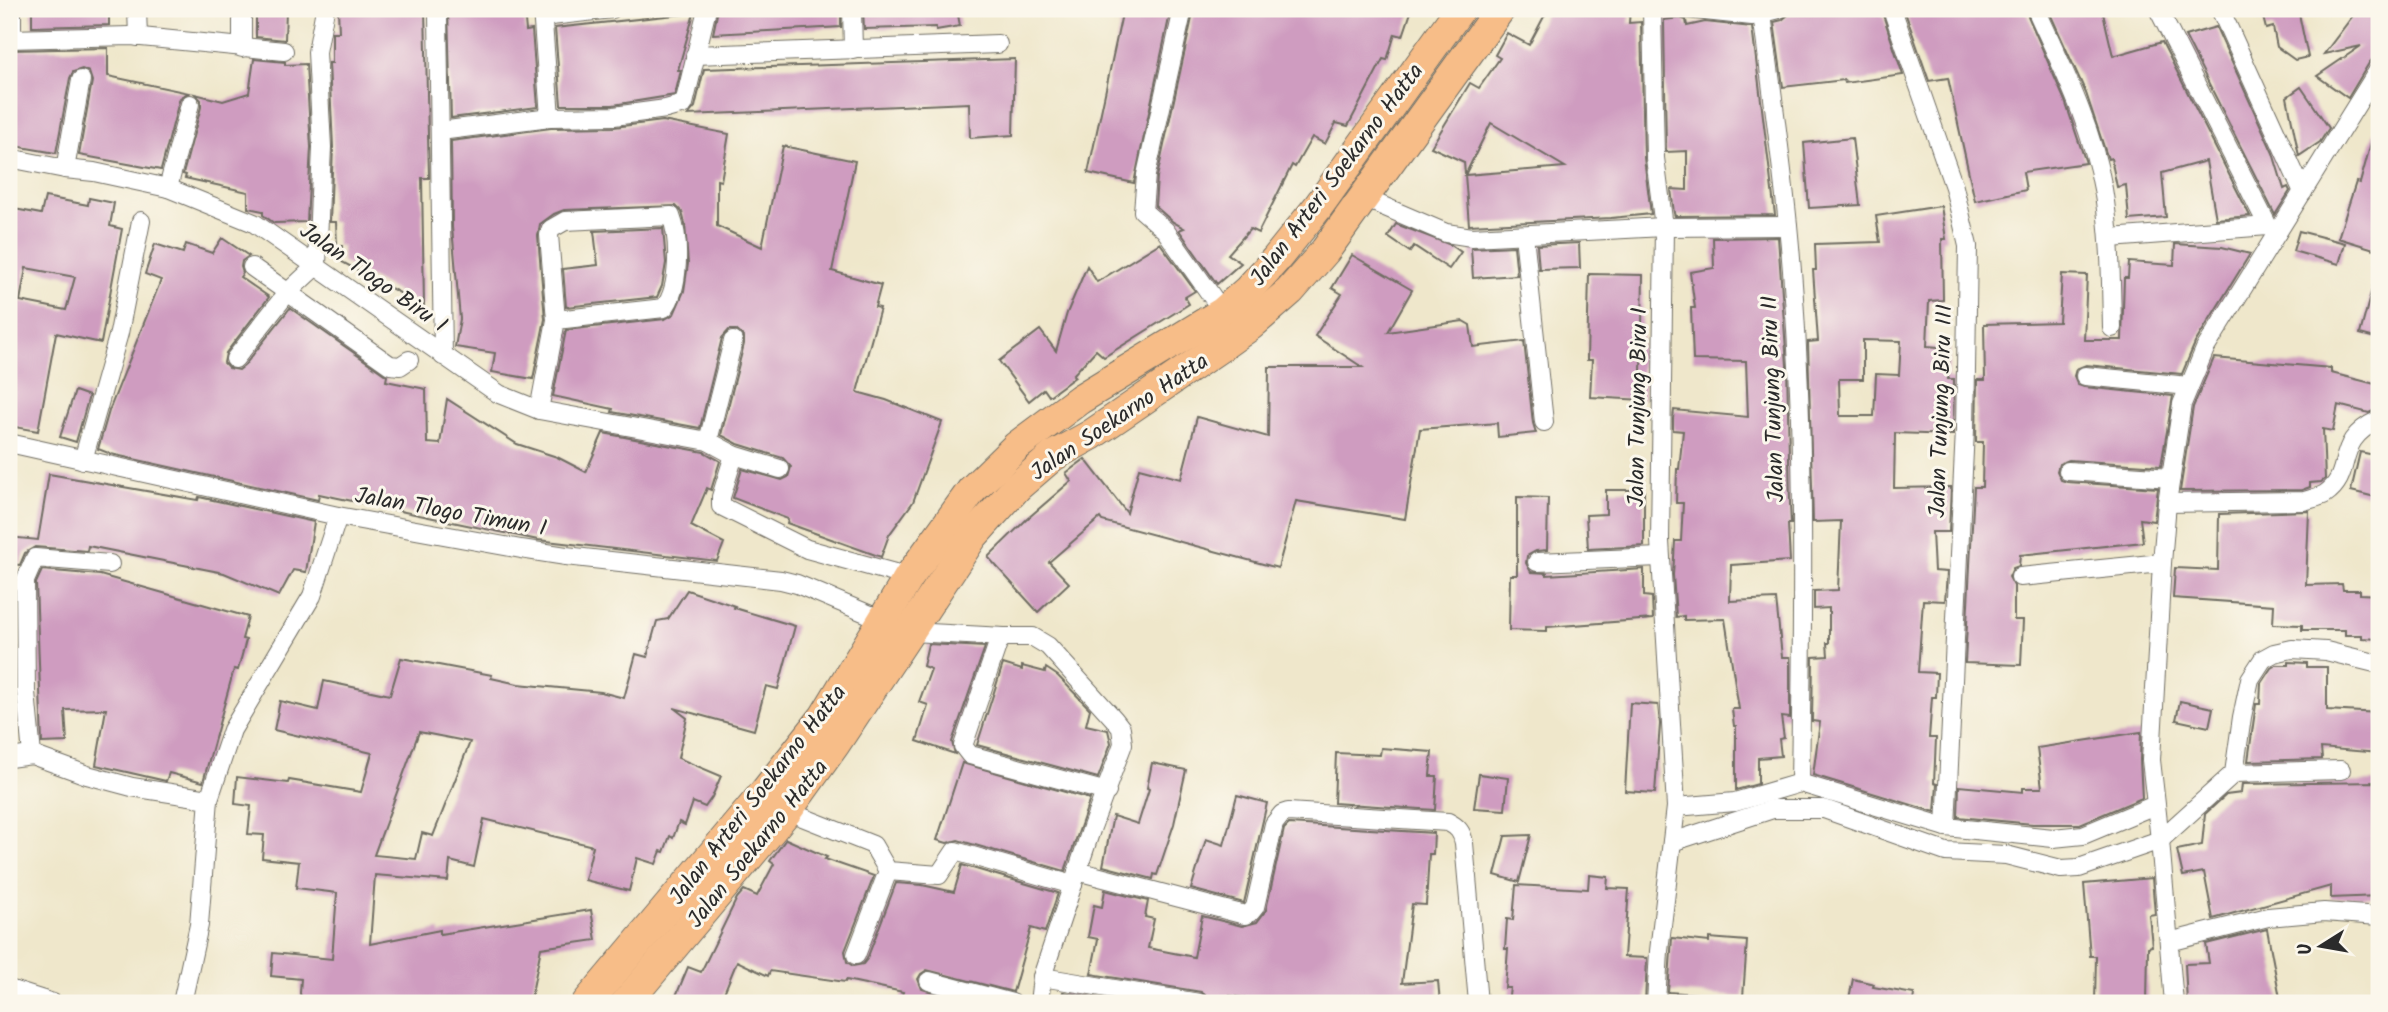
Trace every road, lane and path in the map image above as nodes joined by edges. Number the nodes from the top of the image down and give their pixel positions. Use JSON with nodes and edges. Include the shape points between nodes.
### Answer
{"nodes":[{"id":1,"x":12,"y":9,"type":"edge"},
{"id":2,"x":137,"y":9,"type":"edge"},
{"id":3,"x":242,"y":9,"type":"edge"},
{"id":4,"x":325,"y":9,"type":"edge"},
{"id":5,"x":436,"y":9,"type":"edge"},
{"id":6,"x":612,"y":9,"type":"edge"},
{"id":7,"x":707,"y":9,"type":"edge"},
{"id":8,"x":852,"y":9,"type":"edge"},
{"id":9,"x":1183,"y":9,"type":"edge"},
{"id":10,"x":1460,"y":9,"type":"edge"},
{"id":11,"x":1500,"y":9,"type":"edge"},
{"id":12,"x":1651,"y":9,"type":"edge"},
{"id":13,"x":1686,"y":9,"type":"edge"},
{"id":14,"x":1892,"y":9,"type":"edge"},
{"id":15,"x":2036,"y":9,"type":"edge"},
{"id":16,"x":2158,"y":9,"type":"edge"},
{"id":17,"x":2220,"y":9,"type":"edge"},
{"id":18,"x":1771,"y":11,"type":"edge"},
{"id":19,"x":542,"y":13,"type":"edge"},
{"id":20,"x":138,"y":37,"type":"junction"},
{"id":21,"x":11,"y":39,"type":"edge"},
{"id":22,"x":998,"y":44,"type":"dead end"},
{"id":23,"x":242,"y":48,"type":"junction"},
{"id":24,"x":853,"y":50,"type":"junction"},
{"id":25,"x":284,"y":51,"type":"dead end"},
{"id":26,"x":695,"y":55,"type":"junction"},
{"id":27,"x":2379,"y":69,"type":"edge"},
{"id":28,"x":81,"y":80,"type":"dead end"},
{"id":29,"x":190,"y":104,"type":"dead end"},
{"id":30,"x":550,"y":117,"type":"junction"},
{"id":31,"x":440,"y":131,"type":"junction"},
{"id":32,"x":9,"y":158,"type":"edge"},
{"id":33,"x":65,"y":169,"type":"junction"},
{"id":34,"x":168,"y":188,"type":"junction"},
{"id":35,"x":2303,"y":192,"type":"junction"},
{"id":36,"x":1364,"y":198,"type":"junction"},
{"id":37,"x":141,"y":221,"type":"dead end"},
{"id":38,"x":1788,"y":226,"type":"junction"},
{"id":39,"x":1664,"y":227,"type":"junction"},
{"id":40,"x":2272,"y":230,"type":"junction"},
{"id":41,"x":1524,"y":234,"type":"junction"},
{"id":42,"x":2110,"y":238,"type":"junction"},
{"id":43,"x":317,"y":265,"type":"junction"},
{"id":44,"x":252,"y":268,"type":"dead end"},
{"id":45,"x":287,"y":293,"type":"junction"},
{"id":46,"x":1223,"y":312,"type":"junction"},
{"id":47,"x":556,"y":320,"type":"junction"},
{"id":48,"x":2112,"y":328,"type":"dead end"},
{"id":49,"x":733,"y":341,"type":"dead end"},
{"id":50,"x":443,"y":356,"type":"junction"},
{"id":51,"x":235,"y":359,"type":"dead end"},
{"id":52,"x":408,"y":360,"type":"dead end"},
{"id":53,"x":2085,"y":376,"type":"dead end"},
{"id":54,"x":2189,"y":386,"type":"junction"},
{"id":55,"x":540,"y":410,"type":"junction"},
{"id":56,"x":2379,"y":420,"type":"edge"},
{"id":57,"x":1544,"y":422,"type":"dead end"},
{"id":58,"x":708,"y":441,"type":"junction"},
{"id":59,"x":9,"y":443,"type":"edge"},
{"id":60,"x":734,"y":455,"type":"junction"},
{"id":61,"x":83,"y":460,"type":"junction"},
{"id":62,"x":780,"y":468,"type":"dead end"},
{"id":63,"x":2068,"y":471,"type":"dead end"},
{"id":64,"x":2171,"y":478,"type":"junction"},
{"id":65,"x":2167,"y":503,"type":"junction"},
{"id":66,"x":338,"y":516,"type":"junction"},
{"id":67,"x":1660,"y":557,"type":"junction"},
{"id":68,"x":1537,"y":562,"type":"dead end"},
{"id":69,"x":110,"y":564,"type":"dead end"},
{"id":70,"x":2162,"y":564,"type":"junction"},
{"id":71,"x":909,"y":577,"type":"junction"},
{"id":72,"x":2020,"y":577,"type":"dead end"},
{"id":73,"x":883,"y":621,"type":"junction"},
{"id":74,"x":911,"y":632,"type":"junction"},
{"id":75,"x":1004,"y":637,"type":"junction"},
{"id":76,"x":2379,"y":664,"type":"edge"},
{"id":77,"x":32,"y":755,"type":"junction"},
{"id":78,"x":9,"y":758,"type":"edge"},
{"id":79,"x":2341,"y":770,"type":"dead end"},
{"id":80,"x":2234,"y":773,"type":"junction"},
{"id":81,"x":1800,"y":783,"type":"junction"},
{"id":82,"x":1107,"y":792,"type":"junction"},
{"id":83,"x":209,"y":799,"type":"junction"},
{"id":84,"x":2155,"y":805,"type":"junction"},
{"id":85,"x":1676,"y":807,"type":"junction"},
{"id":86,"x":787,"y":811,"type":"junction"},
{"id":87,"x":1946,"y":827,"type":"junction"},
{"id":88,"x":2160,"y":840,"type":"junction"},
{"id":89,"x":1672,"y":842,"type":"junction"},
{"id":90,"x":888,"y":871,"type":"junction"},
{"id":91,"x":1075,"y":878,"type":"junction"},
{"id":92,"x":2379,"y":916,"type":"edge"},
{"id":93,"x":2169,"y":942,"type":"junction"},
{"id":94,"x":856,"y":956,"type":"dead end"},
{"id":95,"x":1042,"y":977,"type":"junction"},
{"id":96,"x":929,"y":981,"type":"dead end"},
{"id":97,"x":9,"y":989,"type":"edge"},
{"id":98,"x":53,"y":1003,"type":"edge"},
{"id":99,"x":182,"y":1003,"type":"edge"},
{"id":100,"x":587,"y":1003,"type":"edge"},
{"id":101,"x":626,"y":1003,"type":"edge"},
{"id":102,"x":1012,"y":1003,"type":"edge"},
{"id":103,"x":1039,"y":1003,"type":"edge"},
{"id":104,"x":1199,"y":1003,"type":"edge"},
{"id":105,"x":1478,"y":1003,"type":"edge"},
{"id":106,"x":1656,"y":1003,"type":"edge"},
{"id":107,"x":2174,"y":1003,"type":"edge"}],
"edges":[{"from":1,"to":21,"type":"street"},
{"from":2,"to":20,"type":"street"},
{"from":3,"to":23,"type":"street"},
{"from":4,"to":43,"type":"street","via":[[317,52],[322,147]]},
{"from":5,"to":31,"type":"street"},
{"from":6,"to":19,"type":"street"},
{"from":7,"to":26,"type":"street"},
{"from":8,"to":24,"type":"street"},
{"from":9,"to":46,"type":"street","via":[[1146,175],[1143,211],[1165,230]]},
{"from":10,"to":46,"type":"main road","name":"Jalan Arteri Soekarno Hatta","via":[[1317,208],[1248,290]]},
{"from":11,"to":36,"type":"main road","name":"Jalan Soekarno Hatta"},
{"from":12,"to":39,"type":"street","name":"Jalan Tunjung Biru I","via":[[1655,158]]},
{"from":13,"to":18,"type":"street","via":[[1752,16]]},
{"from":14,"to":87,"type":"street","name":"Jalan Tunjung Biru III","via":[[1954,187],[1968,246]]},
{"from":15,"to":42,"type":"street","via":[[2088,129]]},
{"from":16,"to":40,"type":"street"},
{"from":17,"to":35,"type":"street"},
{"from":18,"to":38,"type":"street","name":"Jalan Tunjung Biru II"},
{"from":19,"to":30,"type":"street"},
{"from":20,"to":21,"type":"street"},
{"from":20,"to":23,"type":"street"},
{"from":22,"to":24,"type":"street"},
{"from":23,"to":25,"type":"street"},
{"from":24,"to":26,"type":"street"},
{"from":26,"to":30,"type":"street","via":[[684,104],[614,116]]},
{"from":27,"to":35,"type":"street"},
{"from":28,"to":33,"type":"street"},
{"from":29,"to":34,"type":"street"},
{"from":30,"to":31,"type":"street"},
{"from":31,"to":50,"type":"street"},
{"from":32,"to":33,"type":"street","name":"Jalan Tlogo Biru I"},
{"from":33,"to":34,"type":"street","name":"Jalan Tlogo Biru I"},
{"from":34,"to":43,"type":"street","name":"Jalan Tlogo Biru I","via":[[254,223]]},
{"from":35,"to":40,"type":"street"},
{"from":36,"to":41,"type":"street","via":[[1446,233],[1472,237]]},
{"from":36,"to":74,"type":"main road","name":"Jalan Soekarno Hatta","via":[[1290,291],[1251,325],[1053,457],[1017,487],[973,536]]},
{"from":37,"to":61,"type":"street","via":[[119,333]]},
{"from":38,"to":39,"type":"street"},
{"from":38,"to":81,"type":"street","name":"Jalan Tunjung Biru II","via":[[1800,429]]},
{"from":39,"to":41,"type":"street"},
{"from":39,"to":67,"type":"street","name":"Jalan Tunjung Biru I"},
{"from":40,"to":42,"type":"street"},
{"from":40,"to":54,"type":"street"},
{"from":41,"to":57,"type":"street"},
{"from":42,"to":48,"type":"street"},
{"from":43,"to":45,"type":"street"},
{"from":43,"to":50,"type":"street","name":"Jalan Tlogo Biru I"},
{"from":44,"to":45,"type":"street"},
{"from":45,"to":51,"type":"street"},
{"from":45,"to":52,"type":"street","via":[[390,365],[400,366]]},
{"from":46,"to":71,"type":"main road","name":"Jalan Arteri Soekarno Hatta","via":[[1080,399],[1017,446],[972,490]]},
{"from":47,"to":47,"type":"street","via":[[551,229],[565,221],[671,216],[677,248],[672,298],[664,308]]},
{"from":47,"to":55,"type":"street"},
{"from":49,"to":58,"type":"street"},
{"from":50,"to":55,"type":"street","name":"Jalan Tlogo Biru I","via":[[499,394]]},
{"from":53,"to":54,"type":"street"},
{"from":54,"to":64,"type":"street"},
{"from":55,"to":58,"type":"street","name":"Jalan Tlogo Biru I"},
{"from":56,"to":65,"type":"street","via":[[2357,433],[2349,444],[2340,479],[2325,494],[2304,501]]},
{"from":58,"to":60,"type":"street","name":"Jalan Tlogo Biru I"},
{"from":59,"to":61,"type":"street","name":"Jalan Tlogo Timun I"},
{"from":60,"to":62,"type":"street","name":"Jalan Tlogo Biru I"},
{"from":60,"to":71,"type":"street","via":[[721,506],[807,549]]},
{"from":61,"to":66,"type":"street","name":"Jalan Tlogo Timun I"},
{"from":63,"to":64,"type":"street"},
{"from":64,"to":65,"type":"street"},
{"from":65,"to":70,"type":"street"},
{"from":66,"to":73,"type":"street","name":"Jalan Tlogo Timun I","via":[[566,556],[781,580]]},
{"from":66,"to":83,"type":"street","via":[[312,596],[232,730]]},
{"from":67,"to":68,"type":"street"},
{"from":67,"to":85,"type":"street","name":"Jalan Tunjung Biru I"},
{"from":69,"to":77,"type":"street","via":[[35,558],[24,581]]},
{"from":70,"to":72,"type":"street"},
{"from":70,"to":84,"type":"street","via":[[2151,746]]},
{"from":71,"to":73,"type":"main road","name":"Jalan Arteri Soekarno Hatta"},
{"from":73,"to":74,"type":"street","name":"Jalan Tlogo Timun I"},
{"from":73,"to":100,"type":"main road","name":"Jalan Arteri Soekarno Hatta","via":[[824,717]]},
{"from":74,"to":75,"type":"street","name":"Jalan Tlogo Timun I"},
{"from":74,"to":86,"type":"main road","name":"Jalan Soekarno Hatta"},
{"from":75,"to":82,"type":"street","name":"Jalan Tlogo Timun I","via":[[1033,637],[1048,646],[1121,728],[1123,737]]},
{"from":75,"to":82,"type":"street","via":[[998,643],[964,751]]},
{"from":76,"to":80,"type":"street","via":[[2326,651],[2292,649],[2263,659],[2250,678]]},
{"from":77,"to":78,"type":"street"},
{"from":77,"to":83,"type":"street","via":[[132,787]]},
{"from":79,"to":80,"type":"street"},
{"from":80,"to":88,"type":"street"},
{"from":81,"to":85,"type":"street","via":[[1735,802]]},
{"from":81,"to":87,"type":"street"},
{"from":82,"to":91,"type":"street"},
{"from":83,"to":99,"type":"street","via":[[199,925]]},
{"from":84,"to":87,"type":"street","via":[[2083,835],[2053,838]]},
{"from":84,"to":88,"type":"street"},
{"from":85,"to":89,"type":"street","name":"Jalan Tunjung Biru I"},
{"from":86,"to":90,"type":"street","via":[[873,845]]},
{"from":86,"to":101,"type":"main road","name":"Jalan Soekarno Hatta"},
{"from":88,"to":89,"type":"street","via":[[2097,863],[2061,869],[2006,855],[1946,852],[1824,809],[1805,808],[1773,809]]},
{"from":88,"to":93,"type":"street"},
{"from":89,"to":106,"type":"street","name":"Jalan Tunjung Biru I"},
{"from":90,"to":91,"type":"street","via":[[939,875],[956,851]]},
{"from":90,"to":94,"type":"street"},
{"from":91,"to":95,"type":"street"},
{"from":91,"to":105,"type":"street","via":[[1245,915],[1255,907],[1274,824],[1282,814],[1448,822],[1462,834]]},
{"from":92,"to":93,"type":"street","via":[[2324,912],[2268,917]]},
{"from":93,"to":107,"type":"street"},
{"from":95,"to":103,"type":"street"},
{"from":95,"to":104,"type":"street"},
{"from":96,"to":102,"type":"street"},
{"from":97,"to":98,"type":"street"}]}
